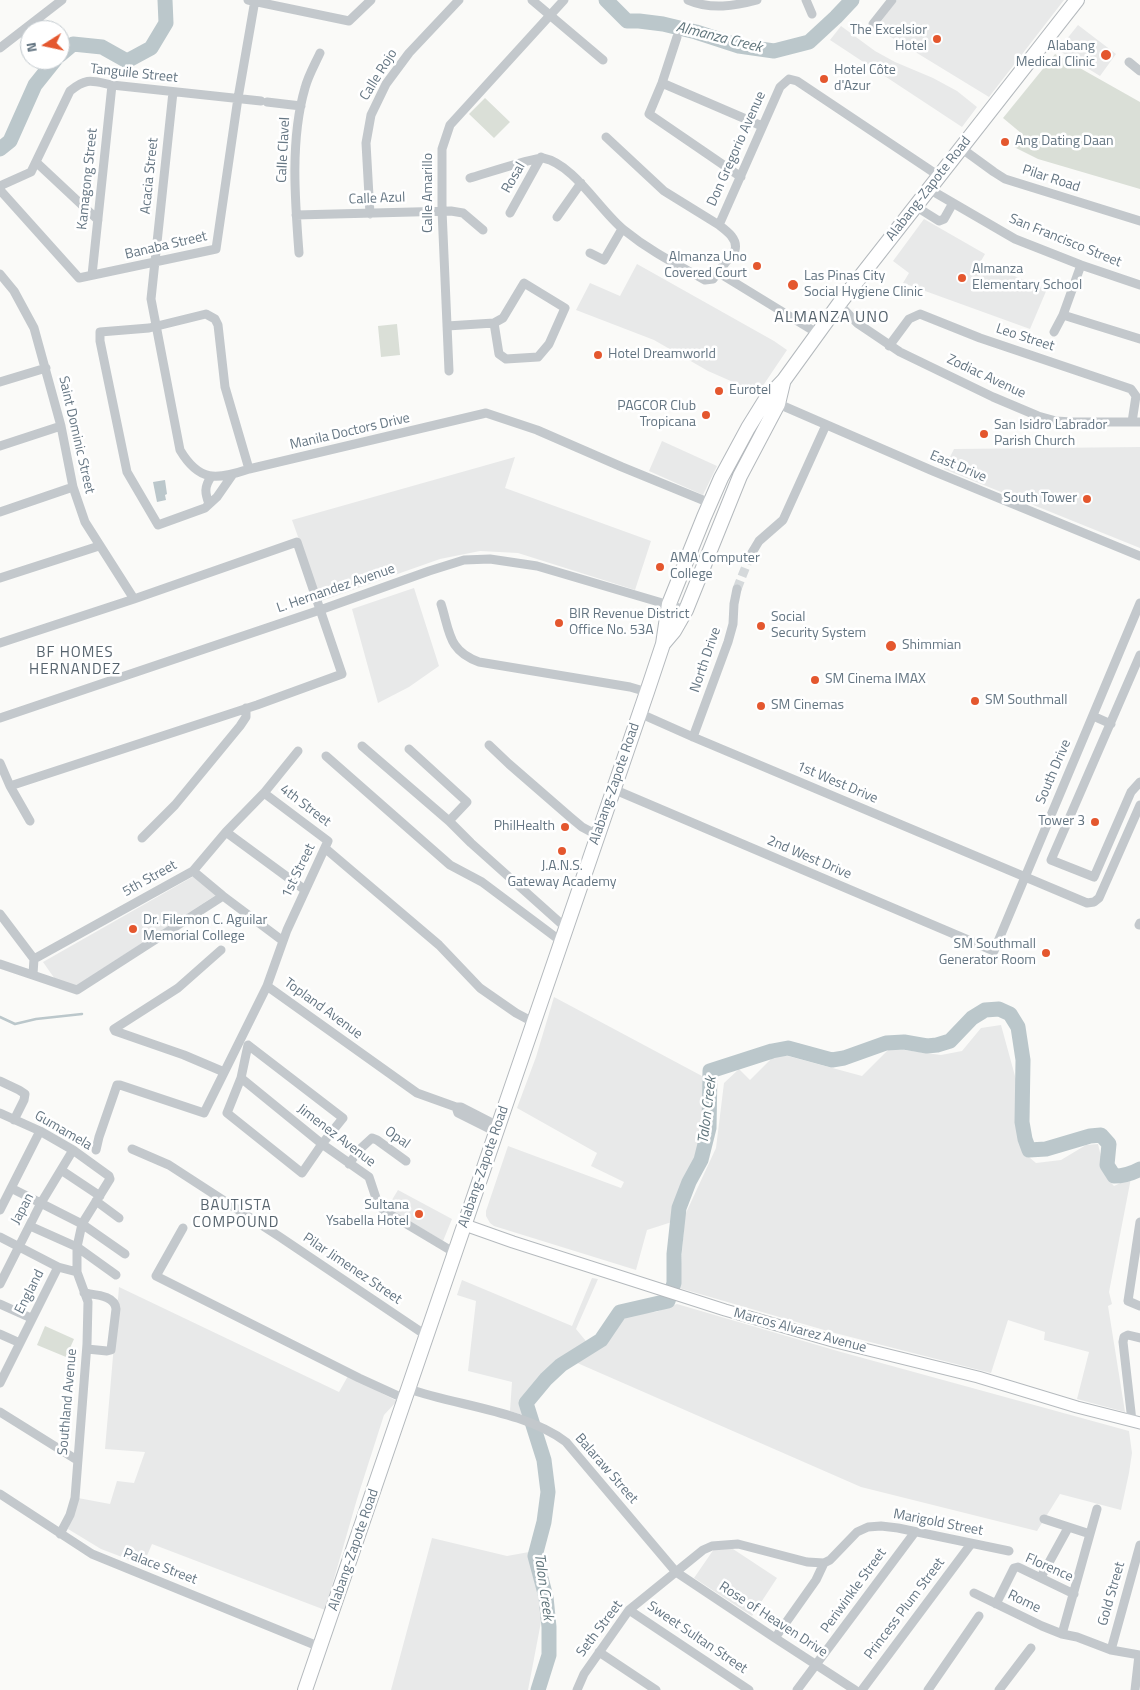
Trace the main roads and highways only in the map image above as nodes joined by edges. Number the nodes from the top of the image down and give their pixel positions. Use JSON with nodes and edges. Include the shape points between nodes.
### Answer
{"nodes":[{"id":1,"x":1077,"y":0,"type":"edge"},
{"id":2,"x":772,"y":402,"type":"junction"},
{"id":3,"x":663,"y":644,"type":"junction"},
{"id":4,"x":465,"y":1225,"type":"junction"},
{"id":5,"x":1136,"y":1422,"type":"edge"},
{"id":6,"x":306,"y":1690,"type":"edge"}],
"edges":[{"from":1,"to":2,"type":"highway","name":"Alabang-Zapote Road","via":[[839,304],[784,380]]},
{"from":2,"to":3,"type":"highway","name":"Alabang-Zapote Road","via":[[686,610]]},
{"from":2,"to":3,"type":"highway","name":"Alabang-Zapote Road","via":[[740,442],[710,503],[669,604]]},
{"from":3,"to":4,"type":"highway","name":"Alabang-Zapote Road"},
{"from":4,"to":5,"type":"main road","name":"Marcos Alvarez Avenue","via":[[679,1296],[836,1342],[978,1377]]},
{"from":4,"to":6,"type":"highway","name":"Alabang-Zapote Road"}]}
